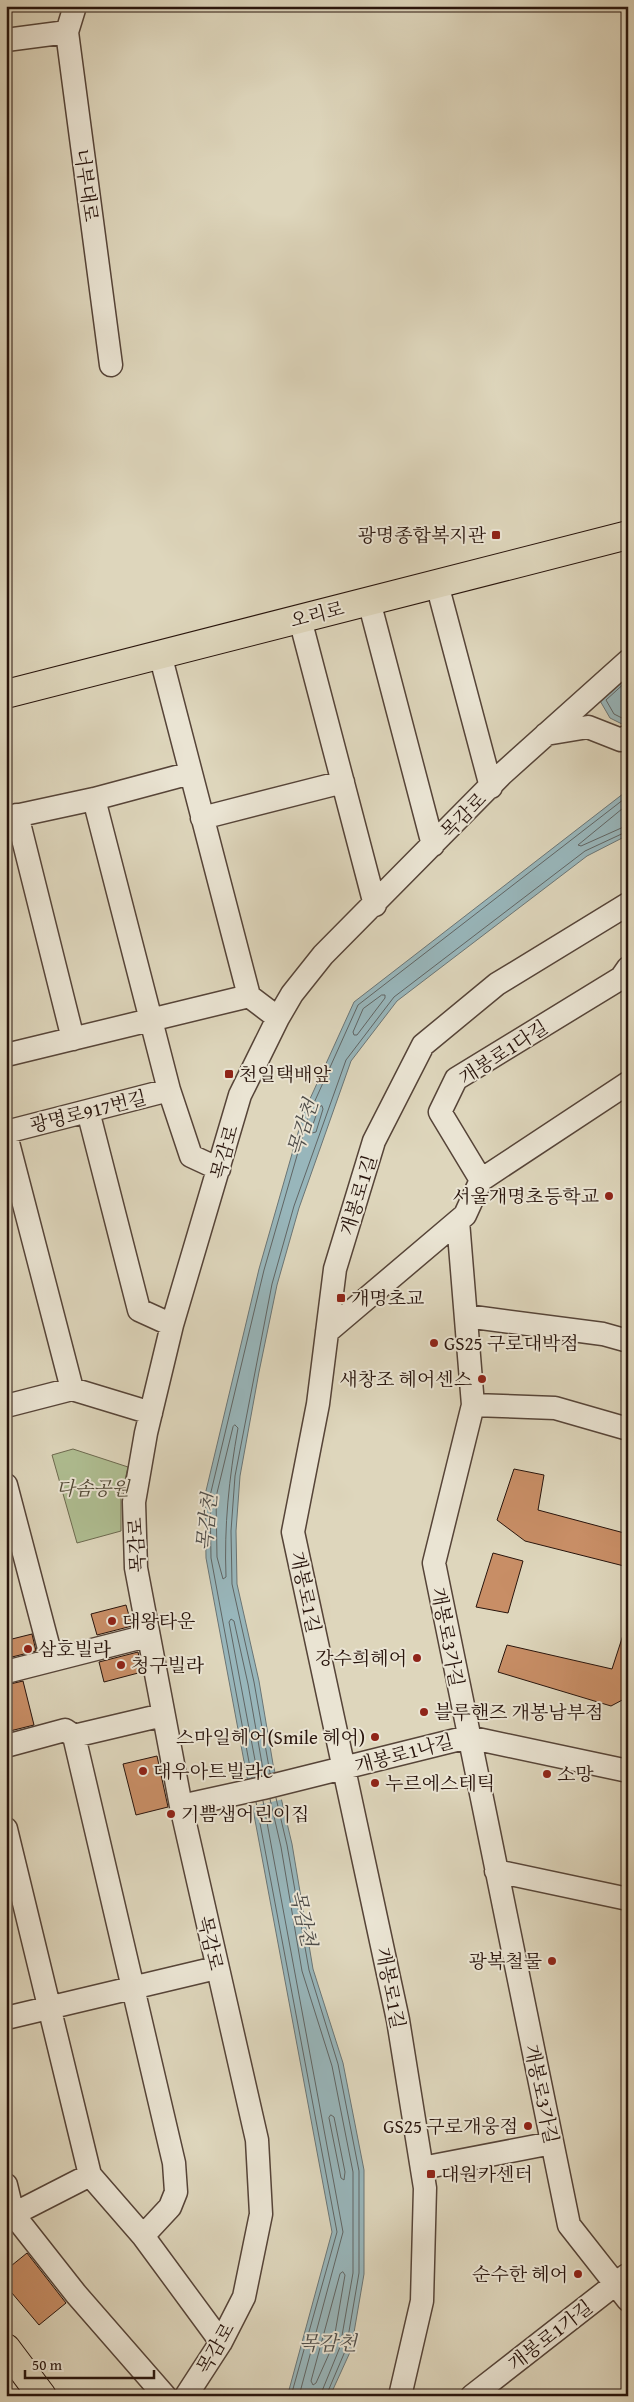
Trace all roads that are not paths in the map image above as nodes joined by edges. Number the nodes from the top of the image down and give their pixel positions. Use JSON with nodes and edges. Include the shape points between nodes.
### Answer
{"nodes":[{"id":1,"x":75,"y":6,"type":"edge"},
{"id":2,"x":67,"y":32,"type":"junction"},
{"id":3,"x":6,"y":40,"type":"edge"},
{"id":4,"x":111,"y":366,"type":"dead end"},
{"id":5,"x":628,"y":535,"type":"edge"},
{"id":6,"x":437,"y":584,"type":"junction"},
{"id":7,"x":369,"y":601,"type":"junction"},
{"id":8,"x":300,"y":619,"type":"junction"},
{"id":9,"x":160,"y":654,"type":"junction"},
{"id":10,"x":628,"y":661,"type":"edge"},
{"id":11,"x":6,"y":694,"type":"edge"},
{"id":12,"x":546,"y":734,"type":"junction"},
{"id":13,"x":628,"y":736,"type":"edge"},
{"id":14,"x":191,"y":773,"type":"junction"},
{"id":15,"x":343,"y":782,"type":"junction"},
{"id":16,"x":491,"y":787,"type":"junction"},
{"id":17,"x":94,"y":799,"type":"junction"},
{"id":18,"x":12,"y":817,"type":"edge"},
{"id":19,"x":202,"y":818,"type":"junction"},
{"id":20,"x":433,"y":845,"type":"junction"},
{"id":21,"x":375,"y":904,"type":"junction"},
{"id":22,"x":628,"y":904,"type":"edge"},
{"id":23,"x":626,"y":976,"type":"edge"},
{"id":24,"x":249,"y":996,"type":"junction"},
{"id":25,"x":278,"y":1018,"type":"junction"},
{"id":26,"x":152,"y":1019,"type":"junction"},
{"id":27,"x":72,"y":1039,"type":"junction"},
{"id":28,"x":6,"y":1055,"type":"edge"},
{"id":29,"x":628,"y":1083,"type":"edge"},
{"id":30,"x":169,"y":1090,"type":"junction"},
{"id":31,"x":88,"y":1111,"type":"junction"},
{"id":32,"x":6,"y":1134,"type":"edge"},
{"id":33,"x":219,"y":1169,"type":"junction"},
{"id":34,"x":481,"y":1180,"type":"junction"},
{"id":35,"x":458,"y":1221,"type":"junction"},
{"id":36,"x":466,"y":1316,"type":"junction"},
{"id":37,"x":172,"y":1326,"type":"junction"},
{"id":38,"x":327,"y":1332,"type":"junction"},
{"id":39,"x":628,"y":1341,"type":"edge"},
{"id":40,"x":72,"y":1389,"type":"junction"},
{"id":41,"x":472,"y":1405,"type":"junction"},
{"id":42,"x":6,"y":1406,"type":"edge"},
{"id":43,"x":151,"y":1413,"type":"junction"},
{"id":44,"x":628,"y":1429,"type":"edge"},
{"id":45,"x":6,"y":1485,"type":"edge"},
{"id":46,"x":148,"y":1636,"type":"junction"},
{"id":47,"x":52,"y":1660,"type":"junction"},
{"id":48,"x":6,"y":1672,"type":"edge"},
{"id":49,"x":163,"y":1715,"type":"junction"},
{"id":50,"x":74,"y":1736,"type":"junction"},
{"id":51,"x":468,"y":1736,"type":"junction"},
{"id":52,"x":6,"y":1746,"type":"edge"},
{"id":53,"x":337,"y":1770,"type":"junction"},
{"id":54,"x":628,"y":1770,"type":"edge"},
{"id":55,"x":188,"y":1804,"type":"junction"},
{"id":56,"x":6,"y":1829,"type":"edge"},
{"id":57,"x":496,"y":1871,"type":"junction"},
{"id":58,"x":627,"y":1901,"type":"edge"},
{"id":59,"x":216,"y":1968,"type":"junction"},
{"id":60,"x":133,"y":1988,"type":"junction"},
{"id":61,"x":51,"y":2007,"type":"junction"},
{"id":62,"x":6,"y":2018,"type":"edge"},
{"id":63,"x":552,"y":2143,"type":"junction"},
{"id":64,"x":422,"y":2168,"type":"junction"},
{"id":65,"x":90,"y":2175,"type":"junction"},
{"id":66,"x":6,"y":2185,"type":"edge"},
{"id":67,"x":10,"y":2216,"type":"edge"},
{"id":68,"x":143,"y":2236,"type":"junction"},
{"id":69,"x":624,"y":2286,"type":"edge"},
{"id":70,"x":220,"y":2342,"type":"junction"},
{"id":71,"x":6,"y":2348,"type":"edge"},
{"id":72,"x":403,"y":2395,"type":"edge"},
{"id":73,"x":42,"y":2396,"type":"edge"},
{"id":74,"x":165,"y":2396,"type":"edge"},
{"id":75,"x":186,"y":2396,"type":"edge"},
{"id":76,"x":472,"y":2396,"type":"edge"}],
"edges":[{"from":1,"to":2,"type":"street","name":"너부대로"},
{"from":2,"to":3,"type":"street"},
{"from":2,"to":4,"type":"street","name":"너부대로"},
{"from":5,"to":6,"type":"main road","name":"오리로"},
{"from":6,"to":7,"type":"main road","name":"오리로"},
{"from":6,"to":16,"type":"street"},
{"from":7,"to":8,"type":"main road","name":"오리로"},
{"from":7,"to":20,"type":"street"},
{"from":8,"to":9,"type":"main road","name":"오리로"},
{"from":8,"to":15,"type":"street"},
{"from":9,"to":11,"type":"main road","name":"오리로"},
{"from":9,"to":14,"type":"street"},
{"from":10,"to":12,"type":"street","name":"목감로"},
{"from":12,"to":13,"type":"street","via":[[588,727],[621,740]]},
{"from":12,"to":16,"type":"street","name":"목감로"},
{"from":14,"to":17,"type":"street"},
{"from":14,"to":19,"type":"street"},
{"from":15,"to":19,"type":"street"},
{"from":15,"to":21,"type":"street"},
{"from":16,"to":20,"type":"street","name":"목감로"},
{"from":17,"to":18,"type":"street"},
{"from":17,"to":26,"type":"street"},
{"from":18,"to":27,"type":"street"},
{"from":19,"to":24,"type":"street"},
{"from":20,"to":21,"type":"street","name":"목감로"},
{"from":21,"to":25,"type":"street","name":"목감로","via":[[323,956],[292,994]]},
{"from":22,"to":38,"type":"street","name":"개봉로1길","via":[[497,984],[424,1045],[374,1141],[335,1269]]},
{"from":23,"to":34,"type":"street","name":"개봉로1다길","via":[[456,1079],[440,1112]]},
{"from":24,"to":25,"type":"street"},
{"from":24,"to":26,"type":"street"},
{"from":25,"to":33,"type":"street","name":"목감로","via":[[240,1095]]},
{"from":26,"to":27,"type":"street"},
{"from":26,"to":30,"type":"street"},
{"from":27,"to":28,"type":"street"},
{"from":29,"to":34,"type":"street"},
{"from":30,"to":31,"type":"street","name":"광명로917번길"},
{"from":30,"to":33,"type":"street","via":[[191,1156]]},
{"from":31,"to":32,"type":"street","name":"광명로917번길"},
{"from":31,"to":37,"type":"street","via":[[139,1310]]},
{"from":32,"to":40,"type":"street"},
{"from":33,"to":37,"type":"street","name":"목감로"},
{"from":34,"to":35,"type":"street"},
{"from":35,"to":36,"type":"street","name":"개봉로3가길"},
{"from":35,"to":38,"type":"street"},
{"from":36,"to":39,"type":"street","via":[[603,1334]]},
{"from":36,"to":41,"type":"street","name":"개봉로3가길"},
{"from":37,"to":43,"type":"street","name":"목감로"},
{"from":38,"to":53,"type":"street","name":"개봉로1길","via":[[318,1404],[293,1532]]},
{"from":40,"to":42,"type":"street"},
{"from":40,"to":43,"type":"street"},
{"from":41,"to":44,"type":"street","via":[[556,1408]]},
{"from":41,"to":51,"type":"street","name":"개봉로3가길","via":[[434,1563]]},
{"from":43,"to":46,"type":"street","name":"목감로","via":[[134,1502],[136,1568]]},
{"from":45,"to":47,"type":"street"},
{"from":46,"to":47,"type":"street"},
{"from":46,"to":49,"type":"street","name":"목감로"},
{"from":47,"to":48,"type":"street"},
{"from":49,"to":50,"type":"street"},
{"from":49,"to":55,"type":"street","name":"목감로"},
{"from":50,"to":52,"type":"street","via":[[64,1730]]},
{"from":50,"to":60,"type":"street"},
{"from":51,"to":53,"type":"street","name":"개봉로1나길"},
{"from":51,"to":54,"type":"street","name":"개봉로1나길"},
{"from":51,"to":57,"type":"street","name":"개봉로3가길"},
{"from":53,"to":55,"type":"street","name":"개봉로1나길"},
{"from":53,"to":64,"type":"street","name":"개봉로1길","via":[[398,2020]]},
{"from":55,"to":59,"type":"street","name":"목감로"},
{"from":56,"to":61,"type":"street"},
{"from":57,"to":58,"type":"street"},
{"from":57,"to":63,"type":"street","name":"개봉로3가길"},
{"from":59,"to":60,"type":"street"},
{"from":59,"to":70,"type":"street","name":"목감로","via":[[257,2140],[261,2187],[261,2214],[244,2297]]},
{"from":60,"to":61,"type":"street"},
{"from":60,"to":68,"type":"street","via":[[174,2163],[176,2192],[170,2207]]},
{"from":61,"to":62,"type":"street"},
{"from":61,"to":65,"type":"street"},
{"from":63,"to":64,"type":"street"},
{"from":63,"to":69,"type":"street","name":"개봉로3가길","via":[[569,2224]]},
{"from":64,"to":72,"type":"street","name":"개봉로1길","via":[[425,2188],[422,2301]]},
{"from":65,"to":67,"type":"street"},
{"from":65,"to":68,"type":"street"},
{"from":66,"to":67,"type":"street"},
{"from":67,"to":74,"type":"street"},
{"from":68,"to":70,"type":"street"},
{"from":69,"to":76,"type":"street","name":"개봉로1가길"},
{"from":70,"to":75,"type":"street","name":"목감로"},
{"from":71,"to":73,"type":"main road"}]}
